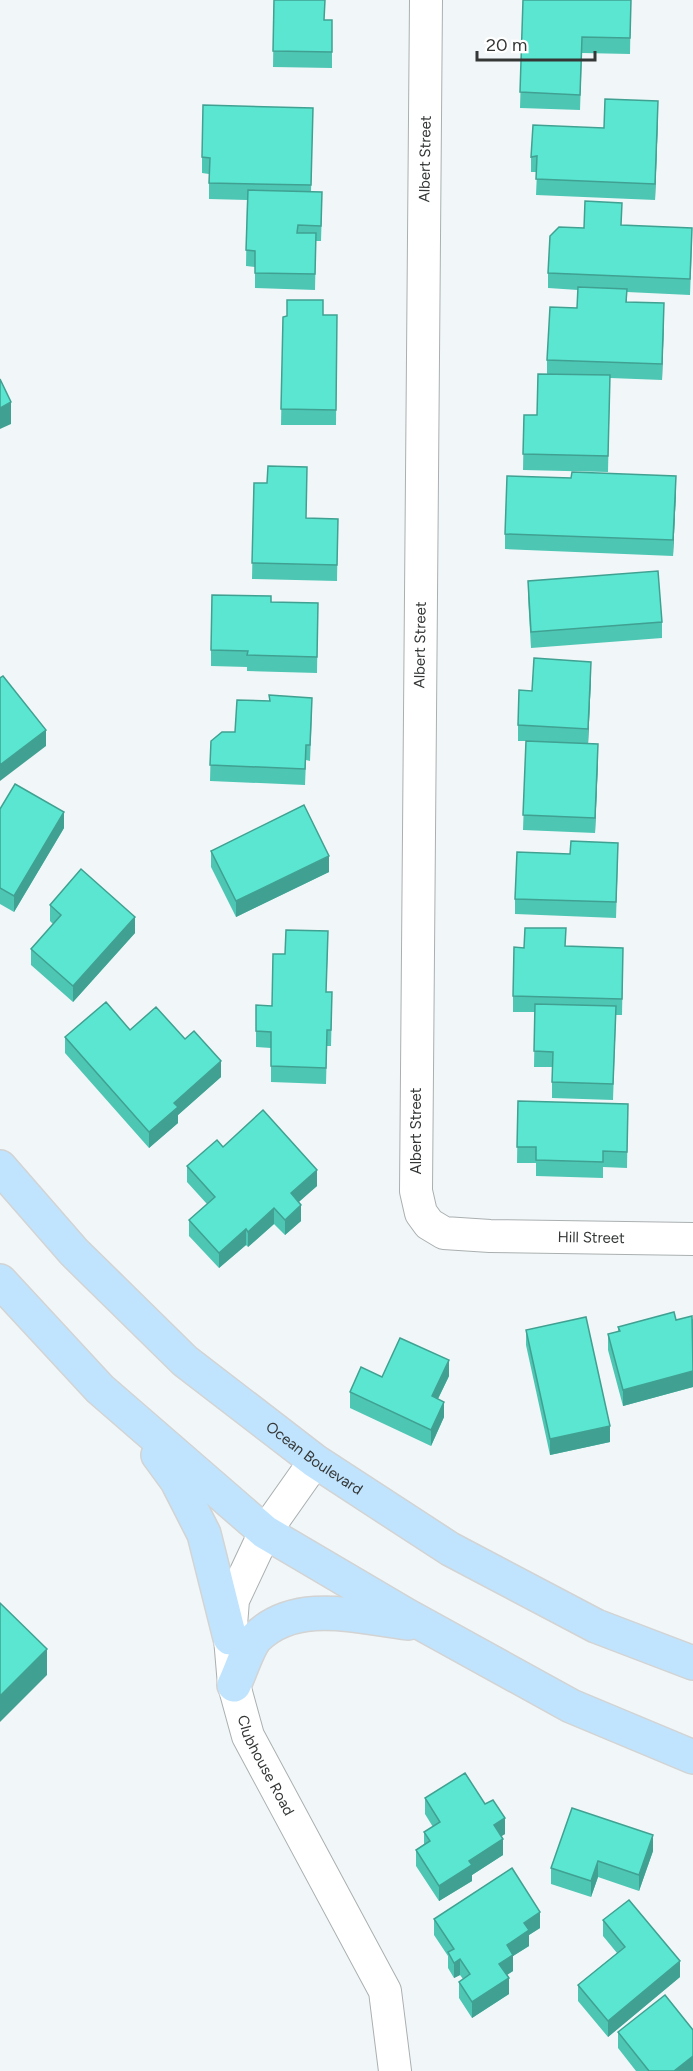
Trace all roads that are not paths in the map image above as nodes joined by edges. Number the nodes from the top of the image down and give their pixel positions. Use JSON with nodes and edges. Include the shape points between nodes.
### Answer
{"nodes":[{"id":1,"x":426,"y":0,"type":"edge"},
{"id":2,"x":0,"y":1167,"type":"edge"},
{"id":3,"x":490,"y":1236,"type":"joint"},
{"id":4,"x":693,"y":1239,"type":"edge"},
{"id":5,"x":0,"y":1281,"type":"edge"},
{"id":6,"x":134,"y":1419,"type":"junction"},
{"id":7,"x":315,"y":1461,"type":"junction"},
{"id":8,"x":265,"y":1532,"type":"junction"},
{"id":9,"x":425,"y":1625,"type":"junction"},
{"id":10,"x":230,"y":1638,"type":"junction"},
{"id":11,"x":693,"y":1663,"type":"edge"},
{"id":12,"x":234,"y":1684,"type":"junction"},
{"id":13,"x":693,"y":1757,"type":"edge"},
{"id":14,"x":395,"y":2071,"type":"edge"}],
"edges":[{"from":1,"to":3,"type":"street","name":"Albert Street","via":[[416,1191],[421,1213],[429,1224],[444,1233]]},
{"from":2,"to":7,"type":"main road","name":"Ocean Boulevard","via":[[74,1252],[185,1361]]},
{"from":3,"to":4,"type":"street","name":"Hill Street"},
{"from":5,"to":6,"type":"main road","via":[[100,1389]]},
{"from":6,"to":8,"type":"main road"},
{"from":6,"to":10,"type":"main road","via":[[177,1481],[204,1534]]},
{"from":7,"to":8,"type":"street","name":"Clubhouse Road"},
{"from":7,"to":11,"type":"main road","name":"Ocean Boulevard","via":[[450,1549],[596,1626]]},
{"from":8,"to":9,"type":"main road"},
{"from":8,"to":10,"type":"street","name":"Clubhouse Road","via":[[233,1600]]},
{"from":9,"to":12,"type":"main road","via":[[319,1612],[285,1618],[255,1639]]},
{"from":9,"to":13,"type":"main road","via":[[571,1706]]},
{"from":10,"to":12,"type":"street","name":"Clubhouse Road"},
{"from":12,"to":14,"type":"street","name":"Clubhouse Road","via":[[248,1736],[385,1991]]}]}
